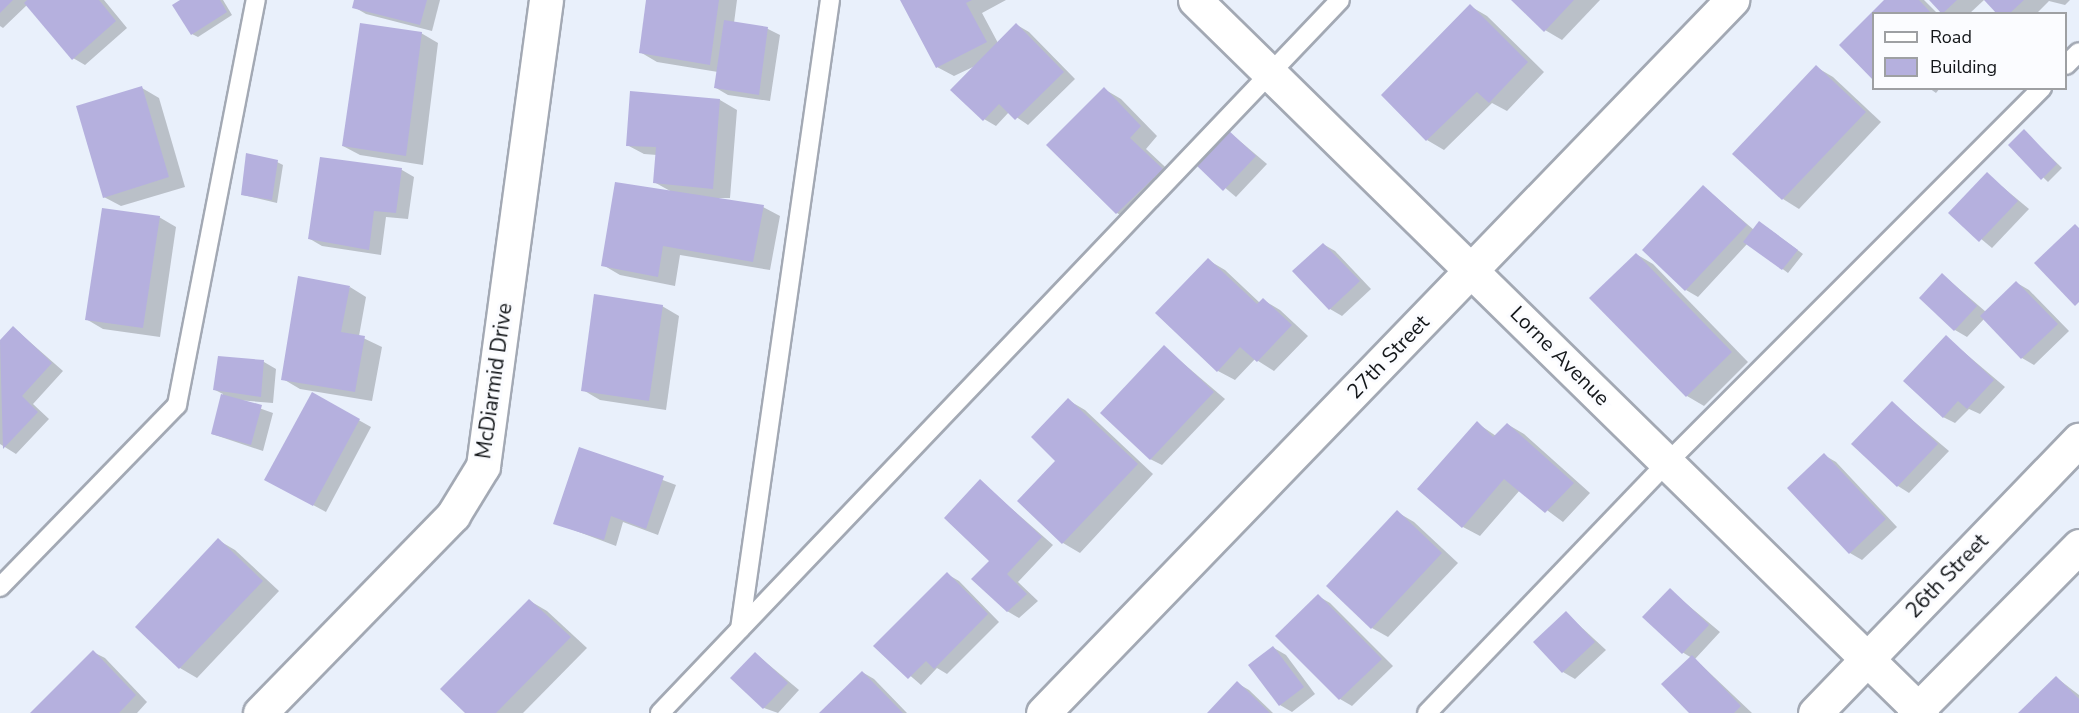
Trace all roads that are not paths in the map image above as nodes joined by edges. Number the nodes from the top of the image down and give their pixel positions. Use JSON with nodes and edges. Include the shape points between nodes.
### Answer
{"nodes":[{"id":1,"x":256,"y":0,"type":"edge"},
{"id":2,"x":546,"y":0,"type":"edge"},
{"id":3,"x":830,"y":0,"type":"edge"},
{"id":4,"x":1195,"y":0,"type":"edge"},
{"id":5,"x":1340,"y":0,"type":"edge"},
{"id":6,"x":1732,"y":0,"type":"edge"},
{"id":7,"x":2079,"y":52,"type":"edge"},
{"id":8,"x":2067,"y":64,"type":"edge"},
{"id":9,"x":1268,"y":74,"type":"junction"},
{"id":10,"x":2040,"y":90,"type":"edge"},
{"id":11,"x":1473,"y":270,"type":"junction"},
{"id":12,"x":2079,"y":440,"type":"edge"},
{"id":13,"x":1668,"y":462,"type":"junction"},
{"id":14,"x":2079,"y":546,"type":"edge"},
{"id":15,"x":0,"y":587,"type":"edge"},
{"id":16,"x":740,"y":629,"type":"junction"},
{"id":17,"x":1867,"y":658,"type":"junction"},
{"id":18,"x":1918,"y":712,"type":"edge"},
{"id":19,"x":260,"y":713,"type":"edge"},
{"id":20,"x":660,"y":713,"type":"edge"},
{"id":21,"x":1043,"y":713,"type":"edge"},
{"id":22,"x":1428,"y":713,"type":"edge"},
{"id":23,"x":1815,"y":713,"type":"edge"}],
"edges":[{"from":1,"to":15,"type":"lane","via":[[177,405]]},
{"from":2,"to":19,"type":"street","name":"McDiarmid Drive","via":[[483,466],[453,515]]},
{"from":3,"to":16,"type":"lane"},
{"from":4,"to":9,"type":"street","name":"Lorne Avenue"},
{"from":5,"to":9,"type":"lane"},
{"from":6,"to":11,"type":"street","name":"27th Street"},
{"from":7,"to":8,"type":"lane"},
{"from":9,"to":11,"type":"street","name":"Lorne Avenue"},
{"from":9,"to":16,"type":"lane"},
{"from":10,"to":13,"type":"lane"},
{"from":11,"to":13,"type":"street","name":"Lorne Avenue"},
{"from":11,"to":21,"type":"street","name":"27th Street"},
{"from":12,"to":17,"type":"street","name":"26th Street"},
{"from":13,"to":17,"type":"street","name":"Lorne Avenue"},
{"from":13,"to":22,"type":"lane"},
{"from":14,"to":18,"type":"street"},
{"from":16,"to":20,"type":"lane"},
{"from":17,"to":18,"type":"street","name":"Lorne Avenue"},
{"from":17,"to":23,"type":"street","name":"26th Street"}]}
